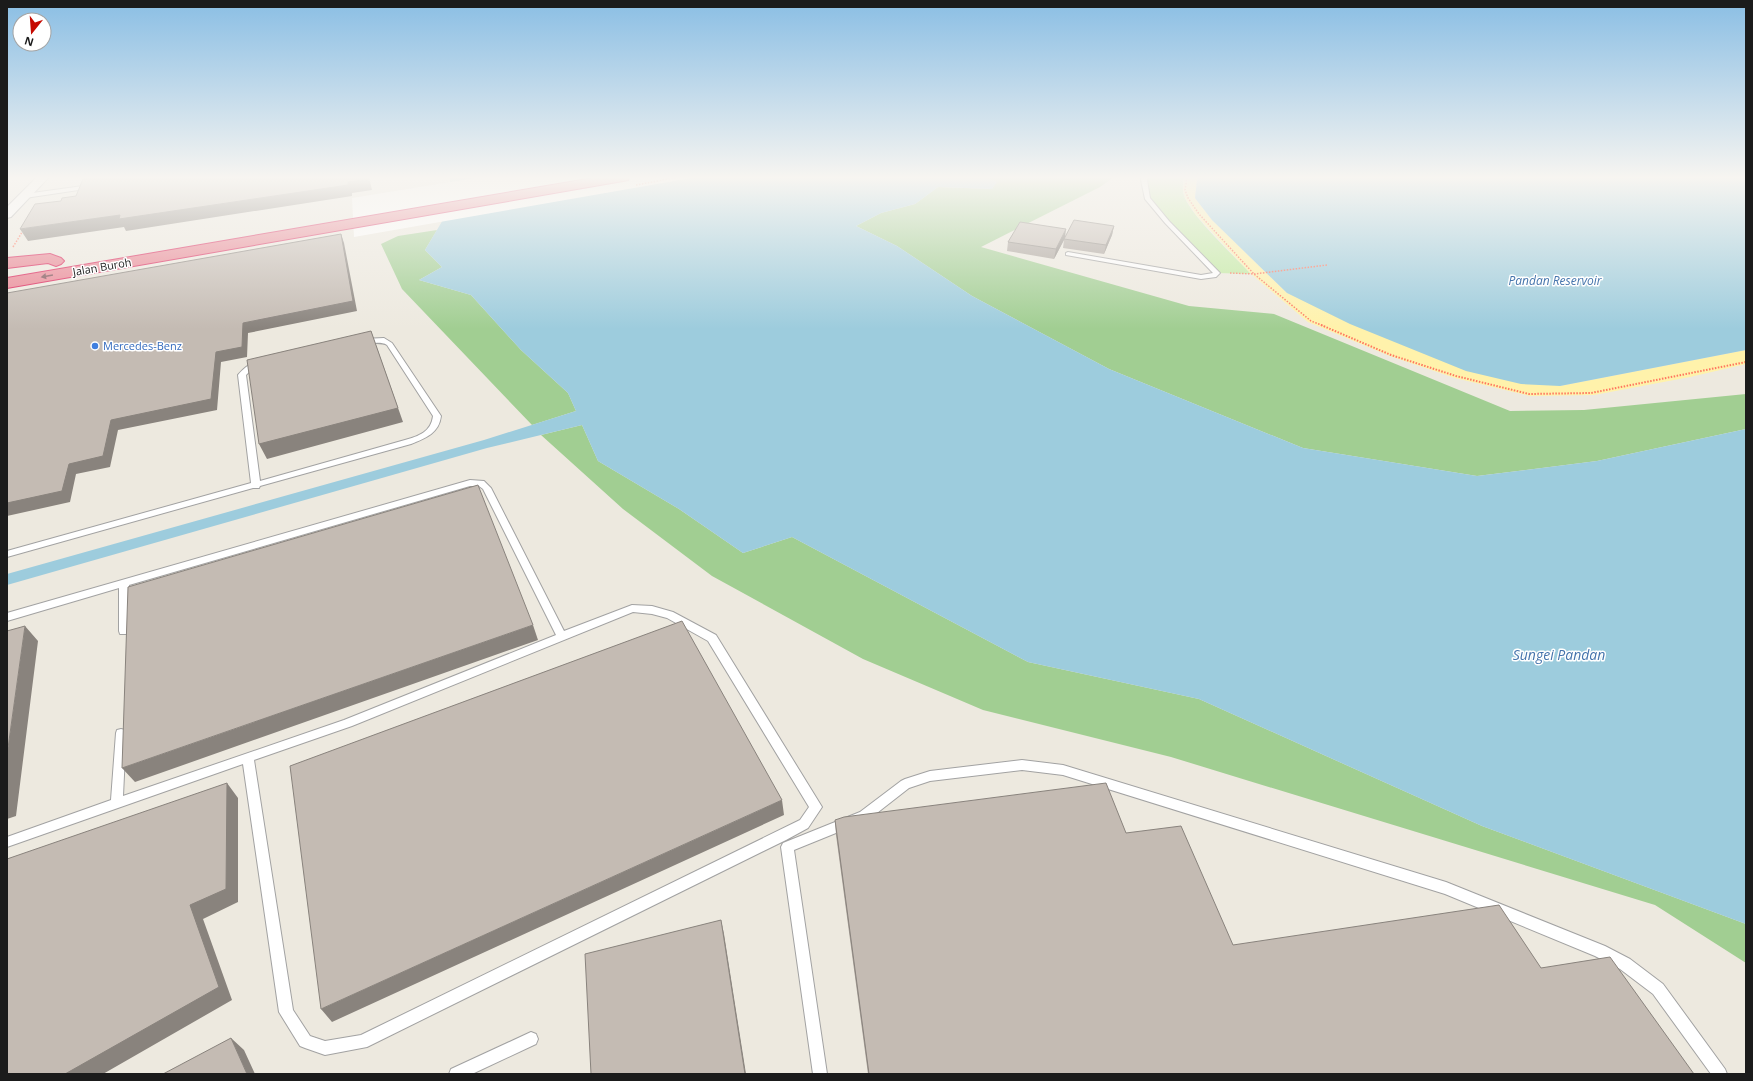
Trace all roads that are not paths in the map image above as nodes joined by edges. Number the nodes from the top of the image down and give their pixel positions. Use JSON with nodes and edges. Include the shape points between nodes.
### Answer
{"nodes":[{"id":1,"x":334,"y":227,"type":"edge"},
{"id":2,"x":1172,"y":227,"type":"edge"},
{"id":3,"x":221,"y":232,"type":"dead end"},
{"id":4,"x":1068,"y":254,"type":"edge"},
{"id":5,"x":56,"y":261,"type":"junction"},
{"id":6,"x":14,"y":263,"type":"edge"},
{"id":7,"x":7,"y":269,"type":"edge"},
{"id":8,"x":7,"y":283,"type":"edge"},
{"id":9,"x":357,"y":343,"type":"edge"},
{"id":10,"x":270,"y":362,"type":"edge"},
{"id":11,"x":256,"y":486,"type":"junction"},
{"id":12,"x":7,"y":554,"type":"edge"},
{"id":13,"x":124,"y":583,"type":"junction"},
{"id":14,"x":7,"y":617,"type":"edge"},
{"id":15,"x":124,"y":630,"type":"dead end"},
{"id":16,"x":562,"y":636,"type":"junction"},
{"id":17,"x":121,"y":733,"type":"dead end"},
{"id":18,"x":248,"y":758,"type":"junction"},
{"id":19,"x":117,"y":803,"type":"junction"},
{"id":20,"x":7,"y":842,"type":"edge"},
{"id":21,"x":531,"y":1039,"type":"dead end"},
{"id":22,"x":456,"y":1074,"type":"edge"},
{"id":23,"x":820,"y":1074,"type":"edge"},
{"id":24,"x":1720,"y":1074,"type":"edge"}],
"edges":[{"from":1,"to":8,"type":"highway","name":"Jalan Buroh","one_way":true},
{"from":2,"to":4,"type":"lane","via":[[1217,273],[1214,276],[1201,277]]},
{"from":3,"to":5,"type":"highway","name":"Jalan Buroh"},
{"from":5,"to":6,"type":"highway","via":[[50,258]]},
{"from":5,"to":7,"type":"highway","name":"Jalan Buroh"},
{"from":9,"to":11,"type":"lane","via":[[384,340],[390,344],[437,416],[434,430],[426,436],[408,442]]},
{"from":10,"to":11,"type":"lane","via":[[248,368],[242,375]]},
{"from":11,"to":12,"type":"lane"},
{"from":13,"to":14,"type":"lane"},
{"from":13,"to":15,"type":"lane"},
{"from":13,"to":16,"type":"lane","via":[[460,484],[481,483],[487,488]]},
{"from":16,"to":18,"type":"lane","via":[[348,723]]},
{"from":16,"to":18,"type":"lane","via":[[632,608],[670,615],[712,638],[816,807],[804,824],[362,1042],[325,1048],[306,1041],[286,1012]]},
{"from":17,"to":19,"type":"lane"},
{"from":18,"to":19,"type":"lane"},
{"from":19,"to":20,"type":"lane"},
{"from":21,"to":22,"type":"lane"},
{"from":23,"to":24,"type":"lane","via":[[786,847],[864,816],[905,784],[930,776],[1022,765],[1063,770],[1446,888],[1600,951],[1625,964],[1658,989]]}]}
